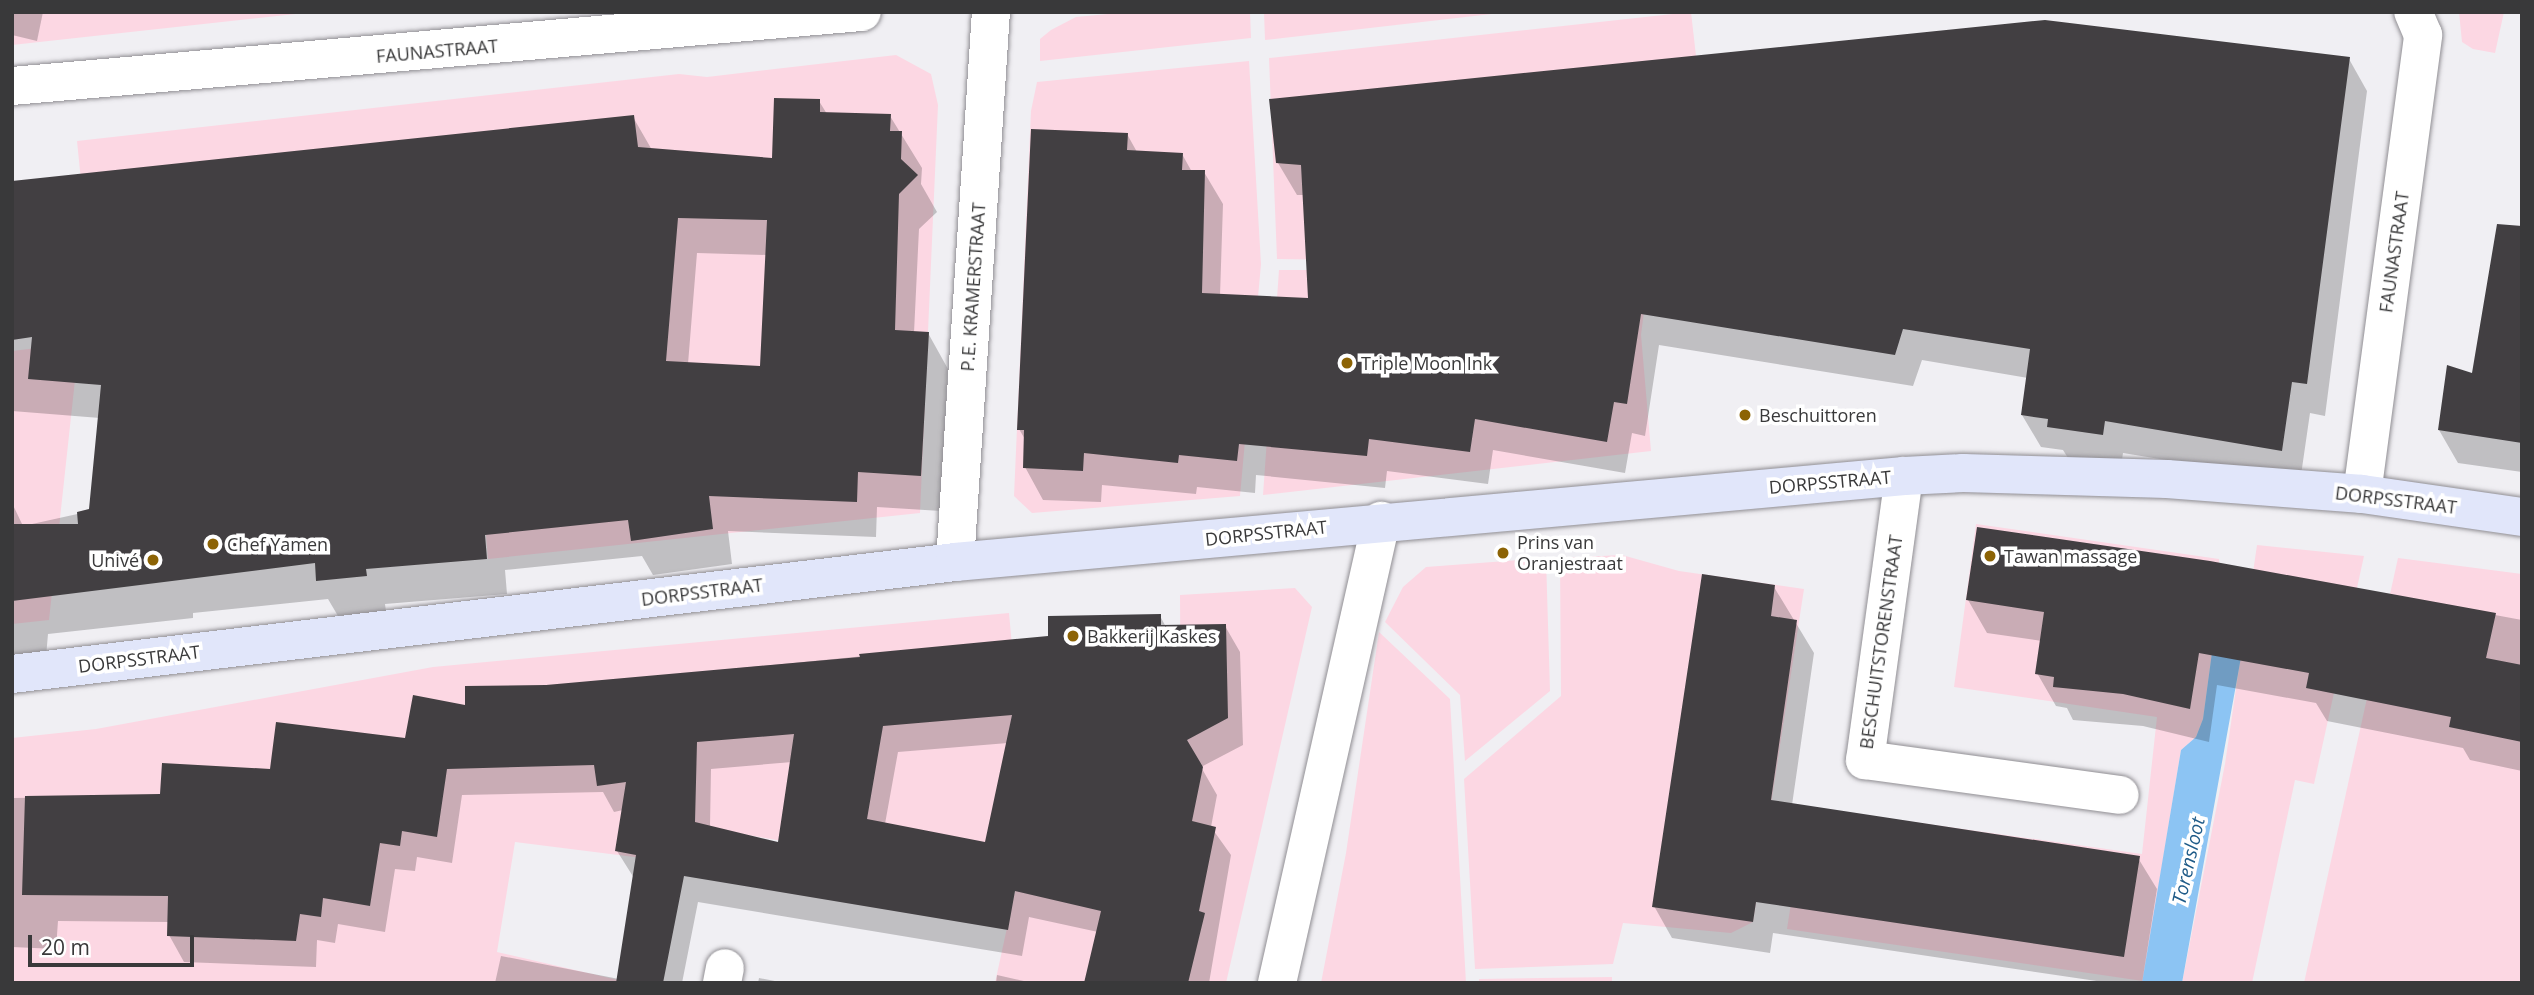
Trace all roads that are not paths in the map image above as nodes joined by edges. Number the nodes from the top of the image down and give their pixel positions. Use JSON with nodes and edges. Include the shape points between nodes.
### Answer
{"nodes":[{"id":1,"x":862,"y":12,"type":"edge"},
{"id":2,"x":991,"y":12,"type":"edge"},
{"id":3,"x":2413,"y":12,"type":"edge"},
{"id":4,"x":636,"y":23,"type":"edge"},
{"id":5,"x":12,"y":86,"type":"edge"},
{"id":6,"x":1904,"y":476,"type":"junction"},
{"id":7,"x":2362,"y":494,"type":"junction"},
{"id":8,"x":2522,"y":517,"type":"edge"},
{"id":9,"x":1381,"y":521,"type":"junction"},
{"id":10,"x":955,"y":562,"type":"junction"},
{"id":11,"x":12,"y":674,"type":"edge"},
{"id":12,"x":2120,"y":795,"type":"dead end"},
{"id":13,"x":1278,"y":983,"type":"edge"}],
"edges":[{"from":1,"to":4,"type":"street","name":"FAUNASTRAAT"},
{"from":2,"to":10,"type":"street","name":"P.E. KRAMERSTRAAT"},
{"from":3,"to":7,"type":"street","name":"FAUNASTRAAT","via":[[2423,35]]},
{"from":4,"to":5,"type":"street","name":"FAUNASTRAAT"},
{"from":6,"to":7,"type":"street","name":"DORPSSTRAAT","via":[[1963,472],[2155,479]]},
{"from":6,"to":9,"type":"street","name":"DORPSSTRAAT"},
{"from":6,"to":12,"type":"street","name":"BESCHUITSTORENSTRAAT","via":[[1864,760]]},
{"from":7,"to":8,"type":"street","name":"DORPSSTRAAT"},
{"from":9,"to":10,"type":"street","name":"DORPSSTRAAT"},
{"from":9,"to":13,"type":"street"},
{"from":10,"to":11,"type":"street","name":"DORPSSTRAAT"}]}
